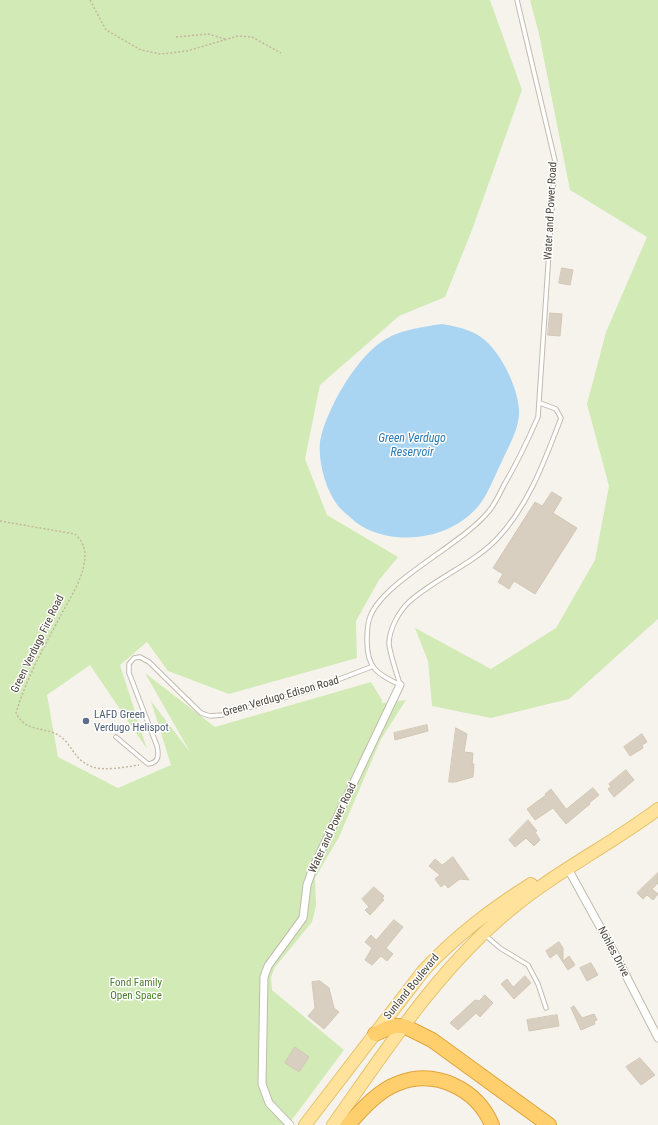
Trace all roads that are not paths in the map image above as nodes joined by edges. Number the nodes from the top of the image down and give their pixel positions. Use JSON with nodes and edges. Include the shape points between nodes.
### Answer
{"nodes":[{"id":1,"x":517,"y":0,"type":"edge"},
{"id":2,"x":540,"y":403,"type":"junction"},
{"id":3,"x":371,"y":667,"type":"junction"},
{"id":4,"x":400,"y":685,"type":"junction"},
{"id":5,"x":116,"y":737,"type":"dead end"},
{"id":6,"x":658,"y":809,"type":"edge"},
{"id":7,"x":567,"y":867,"type":"junction"},
{"id":8,"x":483,"y":933,"type":"junction"},
{"id":9,"x":546,"y":1008,"type":"dead end"},
{"id":10,"x":404,"y":1026,"type":"junction"},
{"id":11,"x":375,"y":1034,"type":"junction"},
{"id":12,"x":658,"y":1038,"type":"edge"},
{"id":13,"x":290,"y":1125,"type":"edge"},
{"id":14,"x":305,"y":1125,"type":"edge"},
{"id":15,"x":333,"y":1125,"type":"edge"},
{"id":16,"x":348,"y":1125,"type":"edge"},
{"id":17,"x":492,"y":1125,"type":"edge"},
{"id":18,"x":549,"y":1125,"type":"edge"}],
"edges":[{"from":1,"to":2,"type":"lane","name":"Water and Power Road","via":[[555,160]]},
{"from":2,"to":3,"type":"lane","name":"Water and Power Road","via":[[538,417],[528,440],[490,510],[476,525],[388,592],[370,616],[367,648]]},
{"from":2,"to":4,"type":"lane","via":[[556,409],[561,418],[540,471],[508,524],[483,551],[408,602],[392,628],[389,644]]},
{"from":3,"to":4,"type":"lane"},
{"from":3,"to":5,"type":"lane","name":"Green Verdugo Edison Road","via":[[311,690],[222,715],[210,716],[201,713],[149,662],[140,657],[134,658],[129,664],[129,673],[159,754],[157,760],[148,764]]},
{"from":4,"to":13,"type":"street","name":"Water and Power Road","via":[[312,868],[307,884],[303,918],[268,966],[264,977],[262,1084],[269,1103]]},
{"from":6,"to":7,"type":"main road","name":"Sunland Boulevard"},
{"from":7,"to":8,"type":"main road","name":"Sunland Boulevard"},
{"from":7,"to":11,"type":"main road","name":"Sunland Boulevard","via":[[540,879],[469,926],[424,970]]},
{"from":7,"to":12,"type":"street","name":"Nohles Drive"},
{"from":8,"to":9,"type":"lane","via":[[500,948],[528,965]]},
{"from":8,"to":10,"type":"main road","name":"Sunland Boulevard","via":[[458,958]]},
{"from":10,"to":11,"type":"highway","via":[[393,1026]]},
{"from":10,"to":15,"type":"main road","name":"Sunland Boulevard"},
{"from":10,"to":18,"type":"highway","via":[[432,1040]]},
{"from":11,"to":14,"type":"main road","name":"Sunland Boulevard"},
{"from":16,"to":17,"type":"highway","via":[[374,1098],[386,1090],[398,1083],[422,1078],[447,1082],[469,1094],[488,1114]]}]}
